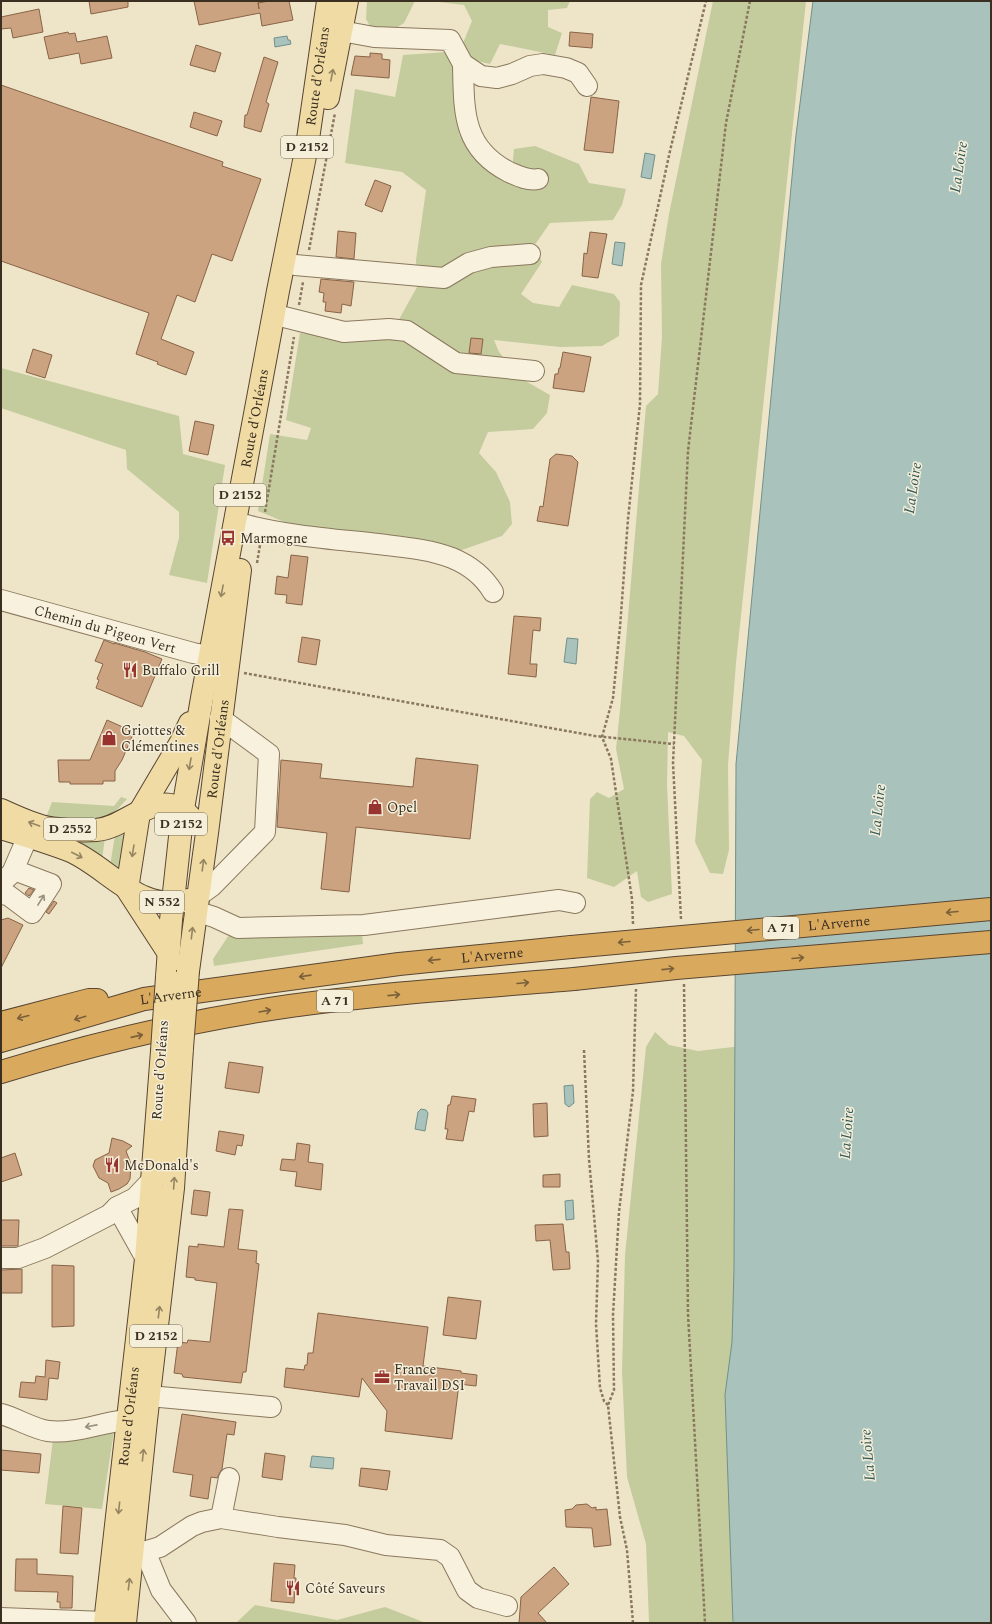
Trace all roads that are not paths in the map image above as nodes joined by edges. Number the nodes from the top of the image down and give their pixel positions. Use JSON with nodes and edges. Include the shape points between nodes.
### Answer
{"nodes":[{"id":1,"x":328,"y":1,"type":"edge"},
{"id":2,"x":347,"y":1,"type":"edge"},
{"id":3,"x":341,"y":31,"type":"junction"},
{"id":4,"x":463,"y":64,"type":"junction"},
{"id":5,"x":587,"y":86,"type":"dead end"},
{"id":6,"x":538,"y":179,"type":"dead end"},
{"id":7,"x":530,"y":254,"type":"dead end"},
{"id":8,"x":295,"y":265,"type":"junction"},
{"id":9,"x":284,"y":317,"type":"junction"},
{"id":10,"x":534,"y":370,"type":"dead end"},
{"id":11,"x":246,"y":524,"type":"junction"},
{"id":12,"x":493,"y":592,"type":"dead end"},
{"id":13,"x":1,"y":600,"type":"edge"},
{"id":14,"x":210,"y":656,"type":"junction"},
{"id":15,"x":202,"y":698,"type":"junction"},
{"id":16,"x":220,"y":718,"type":"junction"},
{"id":17,"x":182,"y":809,"type":"junction"},
{"id":18,"x":1,"y":810,"type":"edge"},
{"id":19,"x":139,"y":813,"type":"junction"},
{"id":20,"x":1,"y":828,"type":"edge"},
{"id":21,"x":207,"y":833,"type":"junction"},
{"id":22,"x":28,"y":836,"type":"junction"},
{"id":23,"x":7,"y":876,"type":"edge"},
{"id":24,"x":127,"y":889,"type":"junction"},
{"id":25,"x":1,"y":894,"type":"edge"},
{"id":26,"x":173,"y":902,"type":"junction"},
{"id":27,"x":575,"y":903,"type":"dead end"},
{"id":28,"x":197,"y":904,"type":"junction"},
{"id":29,"x":991,"y":909,"type":"edge"},
{"id":30,"x":991,"y":942,"type":"edge"},
{"id":31,"x":168,"y":952,"type":"junction"},
{"id":32,"x":144,"y":999,"type":"junction"},
{"id":33,"x":1,"y":1023,"type":"edge"},
{"id":34,"x":1,"y":1041,"type":"edge"},
{"id":35,"x":100,"y":1045,"type":"junction"},
{"id":36,"x":172,"y":1050,"type":"junction"},
{"id":37,"x":1,"y":1072,"type":"edge"},
{"id":38,"x":1,"y":1088,"type":"edge"},
{"id":39,"x":153,"y":1179,"type":"junction"},
{"id":40,"x":117,"y":1207,"type":"junction"},
{"id":41,"x":1,"y":1258,"type":"edge"},
{"id":42,"x":146,"y":1259,"type":"junction"},
{"id":43,"x":149,"y":1396,"type":"junction"},
{"id":44,"x":271,"y":1407,"type":"dead end"},
{"id":45,"x":1,"y":1414,"type":"edge"},
{"id":46,"x":137,"y":1420,"type":"junction"},
{"id":47,"x":229,"y":1478,"type":"dead end"},
{"id":48,"x":221,"y":1518,"type":"junction"},
{"id":49,"x":139,"y":1553,"type":"junction"},
{"id":50,"x":507,"y":1606,"type":"dead end"},
{"id":51,"x":1,"y":1618,"type":"edge"},
{"id":52,"x":105,"y":1623,"type":"edge"},
{"id":53,"x":125,"y":1623,"type":"edge"},
{"id":54,"x":186,"y":1623,"type":"edge"}],
"edges":[{"from":1,"to":14,"type":"main road","name":"Route d'Orléans","number":"D 2152","one_way":true,"via":[[308,146],[278,291]]},
{"from":2,"to":3,"type":"main road","name":"Route d'Orléans","number":"D 2152"},
{"from":3,"to":4,"type":"street","via":[[374,37],[450,40]]},
{"from":8,"to":3,"type":"main road","name":"Route d'Orléans","number":"D 2152","one_way":true},
{"from":4,"to":5,"type":"street","via":[[481,76],[497,78],[543,64],[566,68],[578,73]]},
{"from":4,"to":6,"type":"street","via":[[467,125],[479,148],[496,165],[530,180]]},
{"from":7,"to":8,"type":"street","via":[[483,259],[469,263],[444,278]]},
{"from":8,"to":9,"type":"main road","name":"Route d'Orléans","number":"D 2152"},
{"from":9,"to":10,"type":"street","via":[[344,332],[389,329],[407,331],[456,363]]},
{"from":9,"to":11,"type":"main road","name":"Route d'Orléans","number":"D 2152"},
{"from":11,"to":12,"type":"street","via":[[273,532],[418,549],[445,556],[487,581]]},
{"from":11,"to":16,"type":"main road","name":"Route d'Orléans","number":"D 2152"},
{"from":13,"to":14,"type":"street","name":"Chemin du Pigeon Vert"},
{"from":14,"to":15,"type":"main road","name":"Route d'Orléans","number":"D 2152"},
{"from":15,"to":17,"type":"main road","name":"Route d'Orléans","number":"D 2152","one_way":true},
{"from":15,"to":19,"type":"main road","via":[[181,742]]},
{"from":16,"to":21,"type":"main road","name":"Route d'Orléans","number":"D 2152"},
{"from":16,"to":28,"type":"street","via":[[269,754],[264,832]]},
{"from":17,"to":19,"type":"main road","via":[[155,805]]},
{"from":17,"to":21,"type":"main road"},
{"from":17,"to":26,"type":"main road","name":"Route d'Orléans","number":"D 2152"},
{"from":19,"to":18,"type":"main road","number":"D 2552","one_way":true,"via":[[108,828],[96,830],[42,826]]},
{"from":19,"to":24,"type":"main road","one_way":true},
{"from":20,"to":22,"type":"main road","number":"D 2552"},
{"from":28,"to":21,"type":"main road","name":"Route d'Orléans","number":"D 2152","one_way":true},
{"from":22,"to":23,"type":"street"},
{"from":22,"to":24,"type":"main road","number":"D 2552","one_way":true,"via":[[93,863]]},
{"from":25,"to":23,"type":"street","one_way":true,"via":[[8,895],[32,913],[51,884]]},
{"from":24,"to":26,"type":"main road","number":"N 552","via":[[154,901]]},
{"from":24,"to":31,"type":"main road"},
{"from":26,"to":28,"type":"main road","number":"N 552"},
{"from":26,"to":31,"type":"main road","name":"Route d'Orléans","number":"D 2152"},
{"from":27,"to":28,"type":"street","via":[[559,900],[364,925],[238,928],[214,917]]},
{"from":36,"to":28,"type":"main road","name":"Route d'Orléans","number":"D 2152","one_way":true,"bridge":true,"via":[[188,971]]},
{"from":29,"to":32,"type":"highway","name":"L'Arverne","number":"A 71","one_way":true,"bridge":true,"via":[[400,964]]},
{"from":35,"to":30,"type":"highway","number":"A 71","one_way":true,"bridge":true,"via":[[209,1020],[290,1006],[676,968]]},
{"from":31,"to":36,"type":"main road","name":"Route d'Orléans","number":"D 2152","bridge":true,"via":[[167,977]]},
{"from":32,"to":33,"type":"highway","one_way":true,"via":[[89,1000]]},
{"from":32,"to":34,"type":"highway","name":"L'Arverne","number":"A 71","one_way":true},
{"from":35,"to":37,"type":"highway","number":"A 71"},
{"from":35,"to":38,"type":"highway","via":[[93,1058]]},
{"from":36,"to":39,"type":"main road","name":"Route d'Orléans","number":"D 2152"},
{"from":43,"to":36,"type":"main road","name":"Route d'Orléans","number":"D 2152","one_way":true,"via":[[173,1188]]},
{"from":39,"to":40,"type":"street","via":[[135,1198]]},
{"from":39,"to":42,"type":"main road","name":"Route d'Orléans","number":"D 2152"},
{"from":40,"to":41,"type":"street","via":[[109,1215],[45,1248],[18,1258]]},
{"from":40,"to":42,"type":"street"},
{"from":42,"to":46,"type":"main road","name":"Route d'Orléans","number":"D 2152"},
{"from":43,"to":44,"type":"street"},
{"from":43,"to":46,"type":"main road","name":"Route d'Orléans","number":"D 2152"},
{"from":46,"to":45,"type":"street","one_way":true,"via":[[68,1431],[47,1431]]},
{"from":49,"to":46,"type":"main road","name":"Route d'Orléans","number":"D 2152","one_way":true},
{"from":46,"to":52,"type":"main road","name":"Route d'Orléans","number":"D 2152","one_way":true},
{"from":47,"to":48,"type":"street"},
{"from":48,"to":49,"type":"street","via":[[192,1526],[160,1547]]},
{"from":48,"to":50,"type":"street","via":[[345,1535],[386,1545],[440,1550],[450,1557],[467,1590],[478,1598]]},
{"from":53,"to":49,"type":"main road","name":"Route d'Orléans","number":"D 2152","one_way":true},
{"from":49,"to":54,"type":"street","via":[[161,1590]]},
{"from":51,"to":52,"type":"street"}]}
